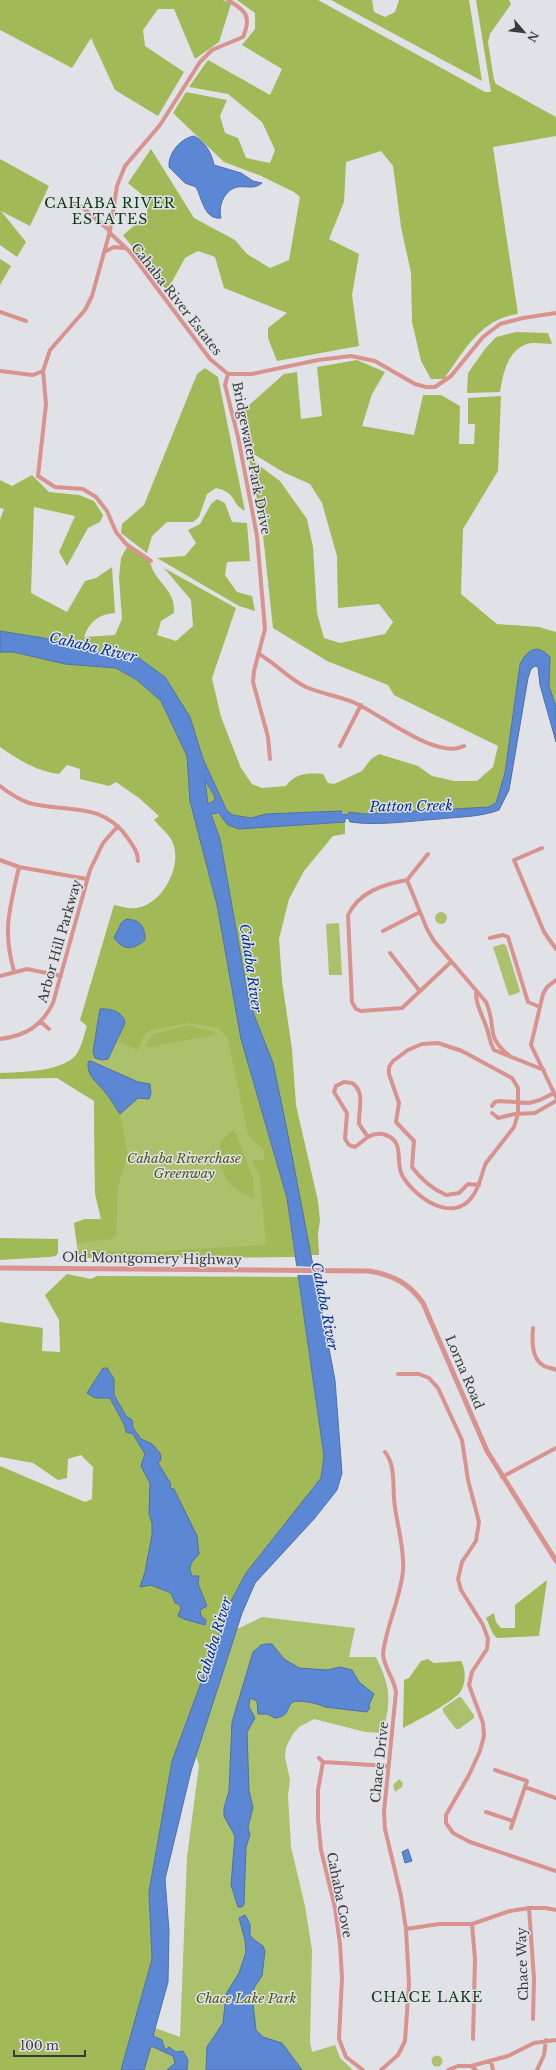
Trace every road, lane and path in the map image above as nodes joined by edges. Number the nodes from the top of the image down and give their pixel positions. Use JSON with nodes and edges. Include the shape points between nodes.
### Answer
{"nodes":[{"id":1,"x":228,"y":0,"type":"edge"},
{"id":2,"x":71,"y":205,"type":"dead end"},
{"id":3,"x":109,"y":232,"type":"junction"},
{"id":4,"x":125,"y":248,"type":"junction"},
{"id":5,"x":104,"y":252,"type":"junction"},
{"id":6,"x":0,"y":312,"type":"edge"},
{"id":7,"x":556,"y":314,"type":"edge"},
{"id":8,"x":26,"y":321,"type":"dead end"},
{"id":9,"x":0,"y":371,"type":"edge"},
{"id":10,"x":43,"y":371,"type":"junction"},
{"id":11,"x":228,"y":374,"type":"junction"},
{"id":12,"x":151,"y":561,"type":"dead end"},
{"id":13,"x":259,"y":654,"type":"junction"},
{"id":14,"x":360,"y":705,"type":"junction"},
{"id":15,"x":340,"y":746,"type":"dead end"},
{"id":16,"x":464,"y":746,"type":"dead end"},
{"id":17,"x":270,"y":759,"type":"dead end"},
{"id":18,"x":0,"y":786,"type":"edge"},
{"id":19,"x":118,"y":826,"type":"junction"},
{"id":20,"x":542,"y":848,"type":"dead end"},
{"id":21,"x":428,"y":854,"type":"dead end"},
{"id":22,"x":0,"y":860,"type":"edge"},
{"id":23,"x":138,"y":861,"type":"dead end"},
{"id":24,"x":19,"y":867,"type":"junction"},
{"id":25,"x":87,"y":879,"type":"junction"},
{"id":26,"x":407,"y":880,"type":"junction"},
{"id":27,"x":420,"y":912,"type":"junction"},
{"id":28,"x":383,"y":931,"type":"dead end"},
{"id":29,"x":490,"y":938,"type":"dead end"},
{"id":30,"x":556,"y":949,"type":"edge"},
{"id":31,"x":390,"y":952,"type":"dead end"},
{"id":32,"x":451,"y":962,"type":"junction"},
{"id":33,"x":14,"y":971,"type":"junction"},
{"id":34,"x":0,"y":976,"type":"edge"},
{"id":35,"x":61,"y":976,"type":"junction"},
{"id":36,"x":556,"y":980,"type":"edge"},
{"id":37,"x":419,"y":990,"type":"junction"},
{"id":38,"x":476,"y":993,"type":"junction"},
{"id":39,"x":540,"y":1006,"type":"junction"},
{"id":40,"x":41,"y":1022,"type":"junction"},
{"id":41,"x":49,"y":1029,"type":"dead end"},
{"id":42,"x":0,"y":1039,"type":"edge"},
{"id":43,"x":511,"y":1057,"type":"junction"},
{"id":44,"x":544,"y":1070,"type":"junction"},
{"id":45,"x":555,"y":1095,"type":"edge"},
{"id":46,"x":556,"y":1101,"type":"edge"},
{"id":47,"x":518,"y":1103,"type":"junction"},
{"id":48,"x":492,"y":1106,"type":"dead end"},
{"id":49,"x":492,"y":1113,"type":"dead end"},
{"id":50,"x":518,"y":1114,"type":"junction"},
{"id":51,"x":368,"y":1137,"type":"junction"},
{"id":52,"x":479,"y":1185,"type":"junction"},
{"id":53,"x":0,"y":1268,"type":"edge"},
{"id":54,"x":303,"y":1270,"type":"joint"},
{"id":55,"x":534,"y":1328,"type":"dead end"},
{"id":56,"x":556,"y":1370,"type":"edge"},
{"id":57,"x":398,"y":1374,"type":"dead end"},
{"id":58,"x":556,"y":1448,"type":"edge"},
{"id":59,"x":385,"y":1452,"type":"dead end"},
{"id":60,"x":502,"y":1477,"type":"junction"},
{"id":61,"x":556,"y":1561,"type":"edge"},
{"id":62,"x":319,"y":1758,"type":"dead end"},
{"id":63,"x":323,"y":1762,"type":"junction"},
{"id":64,"x":388,"y":1766,"type":"junction"},
{"id":65,"x":494,"y":1770,"type":"dead end"},
{"id":66,"x":525,"y":1787,"type":"junction"},
{"id":67,"x":556,"y":1798,"type":"edge"},
{"id":68,"x":486,"y":1812,"type":"dead end"},
{"id":69,"x":513,"y":1821,"type":"junction"},
{"id":70,"x":511,"y":1828,"type":"dead end"},
{"id":71,"x":556,"y":1871,"type":"edge"},
{"id":72,"x":529,"y":1908,"type":"junction"},
{"id":73,"x":556,"y":1910,"type":"edge"},
{"id":74,"x":472,"y":1924,"type":"junction"},
{"id":75,"x":406,"y":1929,"type":"junction"},
{"id":76,"x":533,"y":2019,"type":"dead end"},
{"id":77,"x":473,"y":2039,"type":"dead end"},
{"id":78,"x":546,"y":2040,"type":"junction"},
{"id":79,"x":556,"y":2040,"type":"edge"},
{"id":80,"x":491,"y":2061,"type":"junction"},
{"id":81,"x":471,"y":2066,"type":"junction"},
{"id":82,"x":362,"y":2070,"type":"edge"},
{"id":83,"x":381,"y":2070,"type":"edge"},
{"id":84,"x":448,"y":2070,"type":"edge"},
{"id":85,"x":476,"y":2070,"type":"edge"},
{"id":86,"x":493,"y":2070,"type":"edge"},
{"id":87,"x":537,"y":2070,"type":"edge"}],
"edges":[{"from":1,"to":3,"type":"street","via":[[248,16],[249,24],[243,36],[212,50],[200,62],[160,125],[125,166],[117,186]]},
{"from":2,"to":3,"type":"street","name":"Cahaba River Estates","via":[[82,207]]},
{"from":3,"to":4,"type":"street","name":"Cahaba River Estates"},
{"from":3,"to":5,"type":"street"},
{"from":4,"to":5,"type":"street","via":[[114,247]]},
{"from":4,"to":11,"type":"street","name":"Cahaba River Estates","via":[[210,359]]},
{"from":5,"to":10,"type":"street","via":[[88,304],[50,350]]},
{"from":6,"to":8,"type":"street"},
{"from":7,"to":11,"type":"street","via":[[500,324],[483,337],[451,376],[434,387],[415,384],[366,357],[351,356],[252,374]]},
{"from":9,"to":10,"type":"street","via":[[33,375]]},
{"from":10,"to":12,"type":"street","via":[[46,404],[38,476],[55,488],[83,490],[96,498],[107,511],[116,532],[126,544]]},
{"from":11,"to":13,"type":"street","name":"Bridgewater Park Drive","via":[[225,384],[257,536],[265,622]]},
{"from":13,"to":14,"type":"street","via":[[306,687]]},
{"from":13,"to":17,"type":"street","name":"Bridgewater Park Drive","via":[[253,676],[254,688],[268,737]]},
{"from":14,"to":15,"type":"street"},
{"from":14,"to":16,"type":"street","via":[[396,728],[442,748],[456,750]]},
{"from":18,"to":19,"type":"street","via":[[24,801],[90,811],[102,815]]},
{"from":19,"to":23,"type":"street","via":[[137,852]]},
{"from":19,"to":25,"type":"street","name":"Arbor Hill Parkway","via":[[100,849]]},
{"from":20,"to":30,"type":"street","via":[[514,860],[544,932]]},
{"from":21,"to":26,"type":"street"},
{"from":22,"to":24,"type":"street"},
{"from":24,"to":25,"type":"street"},
{"from":24,"to":33,"type":"street","via":[[7,926],[8,949]]},
{"from":25,"to":35,"type":"street","name":"Arbor Hill Parkway"},
{"from":26,"to":27,"type":"street"},
{"from":26,"to":37,"type":"street","via":[[373,889],[348,914],[352,1002],[356,1009],[365,1012],[402,1008]]},
{"from":27,"to":28,"type":"street"},
{"from":27,"to":32,"type":"street","via":[[434,941]]},
{"from":29,"to":39,"type":"street","via":[[503,935],[508,937],[528,1002]]},
{"from":31,"to":37,"type":"street"},
{"from":32,"to":37,"type":"street"},
{"from":32,"to":38,"type":"street"},
{"from":33,"to":34,"type":"street"},
{"from":33,"to":35,"type":"street","via":[[32,969]]},
{"from":35,"to":40,"type":"street","name":"Arbor Hill Parkway","via":[[53,1003]]},
{"from":36,"to":39,"type":"street","via":[[547,987]]},
{"from":38,"to":43,"type":"street","via":[[486,1002],[490,1012],[493,1038]]},
{"from":38,"to":43,"type":"street","via":[[476,1002],[491,1043],[498,1052]]},
{"from":39,"to":44,"type":"street","via":[[531,1044]]},
{"from":40,"to":41,"type":"street"},
{"from":40,"to":42,"type":"street","name":"Arbor Hill Parkway","via":[[20,1035]]},
{"from":43,"to":44,"type":"street"},
{"from":44,"to":45,"type":"street"},
{"from":45,"to":47,"type":"street","via":[[535,1102]]},
{"from":46,"to":50,"type":"street","via":[[535,1112]]},
{"from":47,"to":48,"type":"street","via":[[499,1101]]},
{"from":47,"to":50,"type":"street"},
{"from":47,"to":52,"type":"street","via":[[518,1088],[512,1078],[446,1044],[422,1044],[408,1050],[389,1067],[399,1103],[396,1122],[414,1142],[412,1167],[428,1183],[446,1195],[459,1193],[468,1184]]},
{"from":49,"to":50,"type":"street","via":[[498,1118]]},
{"from":50,"to":52,"type":"street","via":[[510,1134],[486,1163]]},
{"from":51,"to":51,"type":"street","via":[[359,1124],[361,1103],[358,1089],[352,1083],[339,1084],[334,1088],[334,1092],[347,1112],[348,1125],[344,1135],[346,1142],[355,1147]]},
{"from":51,"to":52,"type":"street","via":[[384,1134],[398,1145],[402,1174],[434,1205],[446,1209],[459,1207],[472,1198]]},
{"from":53,"to":54,"type":"street","name":"Old Montgomery Highway"},
{"from":54,"to":60,"type":"street","name":"Lorna Road","via":[[369,1271],[388,1274],[402,1281],[418,1295],[487,1451]]},
{"from":55,"to":56,"type":"street","via":[[533,1347],[536,1355],[542,1365]]},
{"from":57,"to":71,"type":"street","via":[[419,1374],[429,1378],[438,1388],[462,1440],[468,1480],[479,1522],[476,1541],[462,1562],[458,1579],[461,1590],[483,1625],[488,1639],[487,1649],[472,1672],[469,1685],[483,1723],[484,1736],[469,1775],[446,1815],[446,1823],[453,1832],[470,1842]]},
{"from":58,"to":60,"type":"street"},
{"from":59,"to":64,"type":"street","name":"Chace Drive","via":[[391,1462],[403,1564],[400,1591],[383,1654],[396,1692]]},
{"from":60,"to":61,"type":"street","name":"Lorna Road"},
{"from":62,"to":63,"type":"street"},
{"from":63,"to":64,"type":"street"},
{"from":63,"to":82,"type":"street","name":"Cahaba Cove","via":[[318,1790],[318,1819],[321,1850],[335,1908],[340,1944],[342,1978],[339,2039],[346,2057]]},
{"from":64,"to":75,"type":"street","name":"Chace Drive","via":[[384,1812]]},
{"from":65,"to":66,"type":"street","via":[[527,1781]]},
{"from":66,"to":67,"type":"street"},
{"from":66,"to":69,"type":"street"},
{"from":68,"to":69,"type":"street"},
{"from":69,"to":70,"type":"street"},
{"from":72,"to":73,"type":"street"},
{"from":72,"to":74,"type":"street","via":[[505,1912]]},
{"from":72,"to":76,"type":"street","name":"Chace Way","via":[[534,1971]]},
{"from":74,"to":75,"type":"street","via":[[439,1924]]},
{"from":74,"to":77,"type":"street","via":[[475,1975]]},
{"from":75,"to":83,"type":"street","name":"Chace Drive","via":[[409,1984],[405,2041],[398,2055]]},
{"from":78,"to":79,"type":"street"},
{"from":78,"to":80,"type":"street"},
{"from":78,"to":87,"type":"street","via":[[544,2054]]},
{"from":80,"to":81,"type":"street"},
{"from":80,"to":86,"type":"street"},
{"from":81,"to":84,"type":"street","via":[[463,2065]]},
{"from":81,"to":85,"type":"street"}]}
